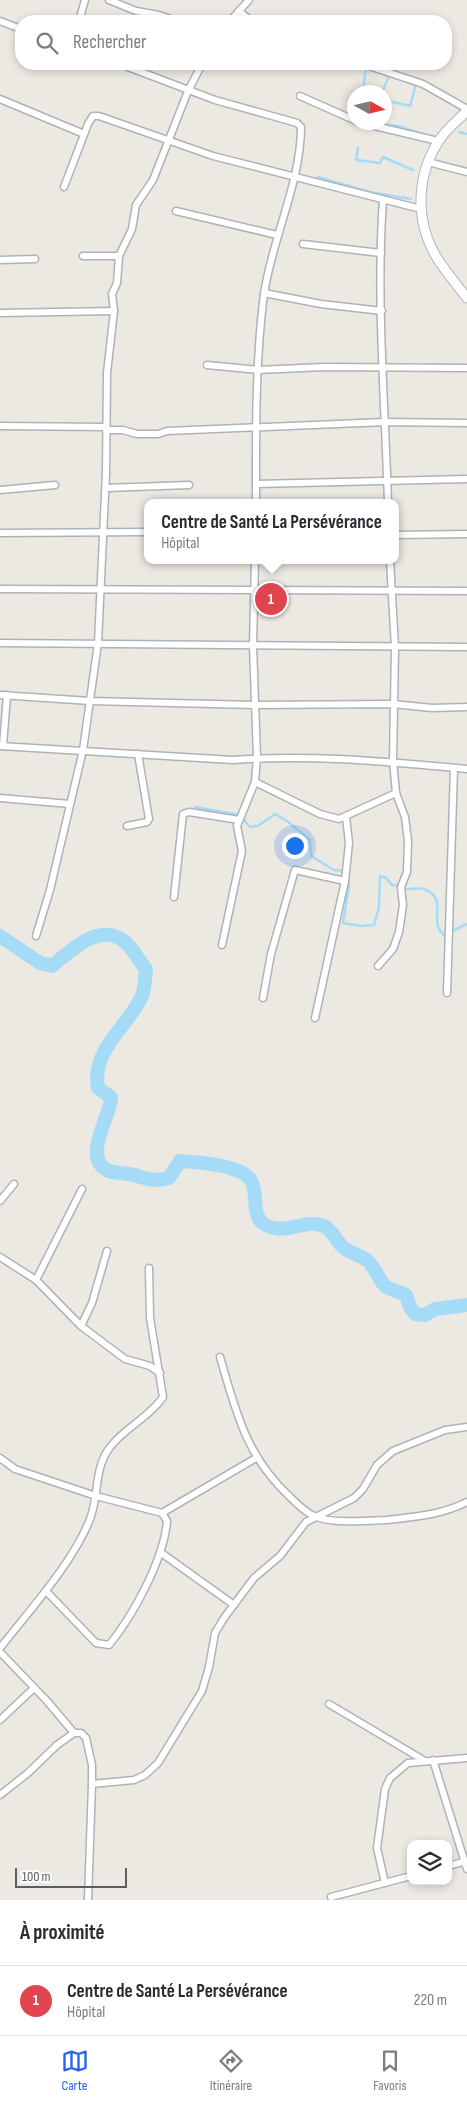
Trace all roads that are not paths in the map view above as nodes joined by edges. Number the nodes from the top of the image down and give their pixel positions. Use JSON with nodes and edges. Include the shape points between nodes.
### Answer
{"nodes":[{"id":1,"x":85,"y":0,"type":"edge"},
{"id":2,"x":109,"y":0,"type":"edge"},
{"id":3,"x":249,"y":0,"type":"edge"},
{"id":4,"x":238,"y":11,"type":"junction"},
{"id":5,"x":81,"y":15,"type":"edge"},
{"id":6,"x":153,"y":15,"type":"edge"},
{"id":7,"x":235,"y":15,"type":"edge"},
{"id":8,"x":243,"y":15,"type":"edge"},
{"id":9,"x":0,"y":22,"type":"edge"},
{"id":10,"x":15,"y":27,"type":"edge"},
{"id":11,"x":136,"y":70,"type":"edge"},
{"id":12,"x":199,"y":70,"type":"edge"},
{"id":13,"x":381,"y":70,"type":"edge"},
{"id":14,"x":188,"y":90,"type":"junction"},
{"id":15,"x":300,"y":96,"type":"dead end"},
{"id":16,"x":0,"y":99,"type":"edge"},
{"id":17,"x":467,"y":110,"type":"edge"},
{"id":18,"x":347,"y":117,"type":"edge"},
{"id":19,"x":392,"y":130,"type":"edge"},
{"id":20,"x":84,"y":134,"type":"junction"},
{"id":21,"x":170,"y":140,"type":"junction"},
{"id":22,"x":438,"y":141,"type":"junction"},
{"id":23,"x":428,"y":162,"type":"junction"},
{"id":24,"x":467,"y":172,"type":"edge"},
{"id":25,"x":294,"y":176,"type":"junction"},
{"id":26,"x":64,"y":188,"type":"dead end"},
{"id":27,"x":383,"y":200,"type":"junction"},
{"id":28,"x":421,"y":209,"type":"junction"},
{"id":29,"x":176,"y":210,"type":"dead end"},
{"id":30,"x":277,"y":235,"type":"junction"},
{"id":31,"x":303,"y":244,"type":"dead end"},
{"id":32,"x":381,"y":253,"type":"junction"},
{"id":33,"x":83,"y":256,"type":"dead end"},
{"id":34,"x":119,"y":256,"type":"junction"},
{"id":35,"x":35,"y":259,"type":"dead end"},
{"id":36,"x":0,"y":260,"type":"edge"},
{"id":37,"x":264,"y":293,"type":"junction"},
{"id":38,"x":467,"y":298,"type":"edge"},
{"id":39,"x":382,"y":310,"type":"junction"},
{"id":40,"x":114,"y":311,"type":"junction"},
{"id":41,"x":0,"y":312,"type":"edge"},
{"id":42,"x":207,"y":365,"type":"dead end"},
{"id":43,"x":384,"y":368,"type":"junction"},
{"id":44,"x":467,"y":368,"type":"edge"},
{"id":45,"x":258,"y":370,"type":"junction"},
{"id":46,"x":385,"y":422,"type":"junction"},
{"id":47,"x":467,"y":423,"type":"edge"},
{"id":48,"x":0,"y":426,"type":"edge"},
{"id":49,"x":106,"y":429,"type":"junction"},
{"id":50,"x":257,"y":429,"type":"junction"},
{"id":51,"x":467,"y":479,"type":"edge"},
{"id":52,"x":388,"y":481,"type":"junction"},
{"id":53,"x":256,"y":484,"type":"junction"},
{"id":54,"x":56,"y":485,"type":"dead end"},
{"id":55,"x":189,"y":485,"type":"dead end"},
{"id":56,"x":106,"y":488,"type":"junction"},
{"id":57,"x":0,"y":490,"type":"edge"},
{"id":58,"x":256,"y":499,"type":"edge"},
{"id":59,"x":388,"y":499,"type":"edge"},
{"id":60,"x":104,"y":531,"type":"junction"},
{"id":61,"x":144,"y":532,"type":"edge"},
{"id":62,"x":0,"y":533,"type":"edge"},
{"id":63,"x":467,"y":534,"type":"edge"},
{"id":64,"x":399,"y":535,"type":"edge"},
{"id":65,"x":256,"y":564,"type":"edge"},
{"id":66,"x":390,"y":564,"type":"edge"},
{"id":67,"x":0,"y":589,"type":"edge"},
{"id":68,"x":102,"y":589,"type":"junction"},
{"id":69,"x":254,"y":589,"type":"junction"},
{"id":70,"x":467,"y":591,"type":"edge"},
{"id":71,"x":391,"y":592,"type":"junction"},
{"id":72,"x":0,"y":643,"type":"edge"},
{"id":73,"x":98,"y":643,"type":"junction"},
{"id":74,"x":253,"y":646,"type":"junction"},
{"id":75,"x":467,"y":647,"type":"edge"},
{"id":76,"x":395,"y":648,"type":"junction"},
{"id":77,"x":4,"y":695,"type":"edge"},
{"id":78,"x":90,"y":702,"type":"junction"},
{"id":79,"x":393,"y":704,"type":"junction"},
{"id":80,"x":254,"y":705,"type":"junction"},
{"id":81,"x":467,"y":707,"type":"edge"},
{"id":82,"x":1,"y":746,"type":"edge"},
{"id":83,"x":83,"y":750,"type":"junction"},
{"id":84,"x":138,"y":754,"type":"junction"},
{"id":85,"x":257,"y":757,"type":"junction"},
{"id":86,"x":393,"y":761,"type":"junction"},
{"id":87,"x":454,"y":768,"type":"junction"},
{"id":88,"x":467,"y":769,"type":"edge"},
{"id":89,"x":255,"y":782,"type":"junction"},
{"id":90,"x":396,"y":793,"type":"junction"},
{"id":91,"x":0,"y":798,"type":"edge"},
{"id":92,"x":70,"y":804,"type":"junction"},
{"id":93,"x":346,"y":817,"type":"junction"},
{"id":94,"x":239,"y":820,"type":"junction"},
{"id":95,"x":127,"y":826,"type":"dead end"},
{"id":96,"x":345,"y":881,"type":"junction"},
{"id":97,"x":174,"y":898,"type":"dead end"},
{"id":98,"x":36,"y":936,"type":"dead end"},
{"id":99,"x":222,"y":945,"type":"dead end"},
{"id":100,"x":378,"y":966,"type":"dead end"},
{"id":101,"x":447,"y":993,"type":"dead end"},
{"id":102,"x":263,"y":998,"type":"dead end"},
{"id":103,"x":315,"y":1018,"type":"dead end"},
{"id":104,"x":14,"y":1184,"type":"dead end"},
{"id":105,"x":82,"y":1189,"type":"dead end"},
{"id":106,"x":0,"y":1201,"type":"edge"},
{"id":107,"x":107,"y":1251,"type":"dead end"},
{"id":108,"x":0,"y":1257,"type":"edge"},
{"id":109,"x":149,"y":1268,"type":"dead end"},
{"id":110,"x":36,"y":1280,"type":"junction"},
{"id":111,"x":81,"y":1326,"type":"junction"},
{"id":112,"x":220,"y":1356,"type":"dead end"},
{"id":113,"x":160,"y":1373,"type":"junction"},
{"id":114,"x":467,"y":1427,"type":"edge"},
{"id":115,"x":0,"y":1458,"type":"edge"},
{"id":116,"x":256,"y":1458,"type":"junction"},
{"id":117,"x":96,"y":1496,"type":"junction"},
{"id":118,"x":467,"y":1502,"type":"edge"},
{"id":119,"x":162,"y":1513,"type":"junction"},
{"id":120,"x":314,"y":1517,"type":"junction"},
{"id":121,"x":160,"y":1552,"type":"junction"},
{"id":122,"x":46,"y":1591,"type":"junction"},
{"id":123,"x":234,"y":1605,"type":"junction"},
{"id":124,"x":0,"y":1648,"type":"edge"},
{"id":125,"x":0,"y":1652,"type":"edge"},
{"id":126,"x":34,"y":1688,"type":"junction"},
{"id":127,"x":329,"y":1704,"type":"dead end"},
{"id":128,"x":0,"y":1720,"type":"edge"},
{"id":129,"x":74,"y":1733,"type":"junction"},
{"id":130,"x":467,"y":1758,"type":"edge"},
{"id":131,"x":433,"y":1760,"type":"junction"},
{"id":132,"x":425,"y":1761,"type":"junction"},
{"id":133,"x":92,"y":1784,"type":"junction"},
{"id":134,"x":0,"y":1795,"type":"edge"},
{"id":135,"x":466,"y":1861,"type":"edge"},
{"id":136,"x":452,"y":1865,"type":"edge"},
{"id":137,"x":467,"y":1869,"type":"edge"},
{"id":138,"x":407,"y":1877,"type":"edge"},
{"id":139,"x":384,"y":1883,"type":"junction"},
{"id":140,"x":331,"y":1897,"type":"dead end"},
{"id":141,"x":88,"y":1900,"type":"edge"}],
"edges":[{"from":1,"to":5,"type":"street"},
{"from":2,"to":6,"type":"street"},
{"from":3,"to":4,"type":"street"},
{"from":4,"to":7,"type":"street"},
{"from":4,"to":8,"type":"street"},
{"from":9,"to":10,"type":"street"},
{"from":11,"to":14,"type":"street"},
{"from":12,"to":14,"type":"street"},
{"from":13,"to":17,"type":"street","via":[[423,84]]},
{"from":14,"to":21,"type":"street"},
{"from":14,"to":25,"type":"street","via":[[300,125]]},
{"from":15,"to":18,"type":"street"},
{"from":16,"to":20,"type":"street"},
{"from":17,"to":22,"type":"main road"},
{"from":19,"to":22,"type":"street"},
{"from":20,"to":21,"type":"street","via":[[93,116],[99,116]]},
{"from":20,"to":26,"type":"street"},
{"from":21,"to":25,"type":"street","via":[[213,156]]},
{"from":21,"to":34,"type":"street","via":[[153,180],[136,205],[132,229]]},
{"from":22,"to":23,"type":"main road"},
{"from":23,"to":24,"type":"street"},
{"from":23,"to":28,"type":"main road","via":[[422,176]]},
{"from":25,"to":27,"type":"street"},
{"from":25,"to":30,"type":"street"},
{"from":27,"to":28,"type":"street"},
{"from":27,"to":32,"type":"street"},
{"from":28,"to":38,"type":"main road","via":[[437,258]]},
{"from":29,"to":30,"type":"street"},
{"from":30,"to":37,"type":"street"},
{"from":31,"to":32,"type":"street"},
{"from":32,"to":39,"type":"street"},
{"from":33,"to":34,"type":"street"},
{"from":34,"to":40,"type":"street","via":[[112,294]]},
{"from":35,"to":36,"type":"street"},
{"from":37,"to":39,"type":"street"},
{"from":37,"to":45,"type":"street"},
{"from":39,"to":43,"type":"street"},
{"from":40,"to":41,"type":"street"},
{"from":40,"to":49,"type":"street","via":[[107,373]]},
{"from":42,"to":45,"type":"street"},
{"from":43,"to":44,"type":"street"},
{"from":43,"to":45,"type":"street"},
{"from":43,"to":46,"type":"street"},
{"from":45,"to":50,"type":"street"},
{"from":46,"to":47,"type":"street"},
{"from":46,"to":50,"type":"street"},
{"from":46,"to":52,"type":"street"},
{"from":48,"to":49,"type":"street"},
{"from":49,"to":50,"type":"street","via":[[158,434],[167,431]]},
{"from":49,"to":56,"type":"street"},
{"from":50,"to":53,"type":"street"},
{"from":51,"to":52,"type":"street"},
{"from":52,"to":53,"type":"street"},
{"from":52,"to":59,"type":"street"},
{"from":53,"to":58,"type":"street"},
{"from":54,"to":57,"type":"street"},
{"from":55,"to":56,"type":"street"},
{"from":56,"to":60,"type":"street"},
{"from":60,"to":61,"type":"street"},
{"from":60,"to":62,"type":"street"},
{"from":60,"to":68,"type":"street"},
{"from":63,"to":64,"type":"street"},
{"from":65,"to":69,"type":"street"},
{"from":66,"to":71,"type":"street"},
{"from":67,"to":68,"type":"street"},
{"from":68,"to":69,"type":"street"},
{"from":68,"to":73,"type":"street"},
{"from":69,"to":71,"type":"street"},
{"from":69,"to":74,"type":"street"},
{"from":70,"to":71,"type":"street"},
{"from":71,"to":76,"type":"street"},
{"from":72,"to":73,"type":"street"},
{"from":73,"to":74,"type":"street"},
{"from":73,"to":78,"type":"street"},
{"from":74,"to":76,"type":"street"},
{"from":74,"to":80,"type":"street"},
{"from":75,"to":76,"type":"street"},
{"from":76,"to":79,"type":"street"},
{"from":77,"to":78,"type":"street"},
{"from":77,"to":82,"type":"street"},
{"from":78,"to":80,"type":"street"},
{"from":78,"to":83,"type":"street"},
{"from":79,"to":80,"type":"street"},
{"from":79,"to":81,"type":"street"},
{"from":79,"to":86,"type":"street"},
{"from":80,"to":85,"type":"street"},
{"from":82,"to":83,"type":"street"},
{"from":83,"to":84,"type":"street"},
{"from":83,"to":92,"type":"street"},
{"from":84,"to":85,"type":"street","via":[[233,760]]},
{"from":84,"to":95,"type":"street","via":[[149,819]]},
{"from":85,"to":86,"type":"street"},
{"from":85,"to":89,"type":"street"},
{"from":86,"to":87,"type":"street"},
{"from":86,"to":90,"type":"street"},
{"from":87,"to":88,"type":"street"},
{"from":87,"to":101,"type":"street"},
{"from":89,"to":93,"type":"street","via":[[320,814],[339,819]]},
{"from":89,"to":94,"type":"street"},
{"from":90,"to":93,"type":"street"},
{"from":90,"to":100,"type":"street","via":[[405,817],[407,872],[401,888],[403,905],[399,932],[393,948]]},
{"from":91,"to":92,"type":"street"},
{"from":92,"to":98,"type":"street"},
{"from":93,"to":96,"type":"street","via":[[349,843]]},
{"from":94,"to":97,"type":"street","via":[[189,812],[184,814]]},
{"from":94,"to":99,"type":"street","via":[[237,830],[242,851]]},
{"from":96,"to":102,"type":"street","via":[[295,870],[271,954]]},
{"from":96,"to":103,"type":"street"},
{"from":104,"to":106,"type":"street"},
{"from":105,"to":110,"type":"street"},
{"from":107,"to":111,"type":"street","via":[[92,1303]]},
{"from":108,"to":110,"type":"street"},
{"from":109,"to":113,"type":"street","via":[[150,1318]]},
{"from":110,"to":111,"type":"street"},
{"from":111,"to":113,"type":"street","via":[[125,1359],[150,1366]]},
{"from":112,"to":116,"type":"street","via":[[239,1424]]},
{"from":113,"to":117,"type":"street","via":[[163,1397],[110,1448],[99,1468]]},
{"from":114,"to":120,"type":"street","via":[[445,1430],[393,1452],[377,1465],[354,1498]]},
{"from":115,"to":117,"type":"street","via":[[15,1469]]},
{"from":116,"to":119,"type":"street"},
{"from":116,"to":120,"type":"street","via":[[285,1492]]},
{"from":117,"to":119,"type":"street"},
{"from":117,"to":122,"type":"street","via":[[89,1521]]},
{"from":118,"to":120,"type":"street","via":[[440,1513],[418,1517],[356,1521]]},
{"from":119,"to":121,"type":"street","via":[[167,1521]]},
{"from":120,"to":123,"type":"street","via":[[306,1522],[280,1556],[254,1578]]},
{"from":121,"to":122,"type":"street","via":[[140,1597],[110,1645],[96,1643]]},
{"from":121,"to":123,"type":"street"},
{"from":122,"to":124,"type":"street"},
{"from":123,"to":133,"type":"street","via":[[215,1633],[210,1667],[202,1691],[158,1763],[134,1780]]},
{"from":125,"to":126,"type":"street"},
{"from":126,"to":128,"type":"street"},
{"from":126,"to":129,"type":"street"},
{"from":127,"to":132,"type":"street"},
{"from":129,"to":133,"type":"street","via":[[86,1738]]},
{"from":129,"to":134,"type":"street"},
{"from":130,"to":131,"type":"street"},
{"from":131,"to":132,"type":"street"},
{"from":131,"to":135,"type":"street"},
{"from":132,"to":139,"type":"street","via":[[399,1768],[385,1789],[377,1848]]},
{"from":133,"to":141,"type":"street"},
{"from":135,"to":136,"type":"street"},
{"from":135,"to":137,"type":"street"},
{"from":138,"to":139,"type":"street"},
{"from":139,"to":140,"type":"street"}]}
